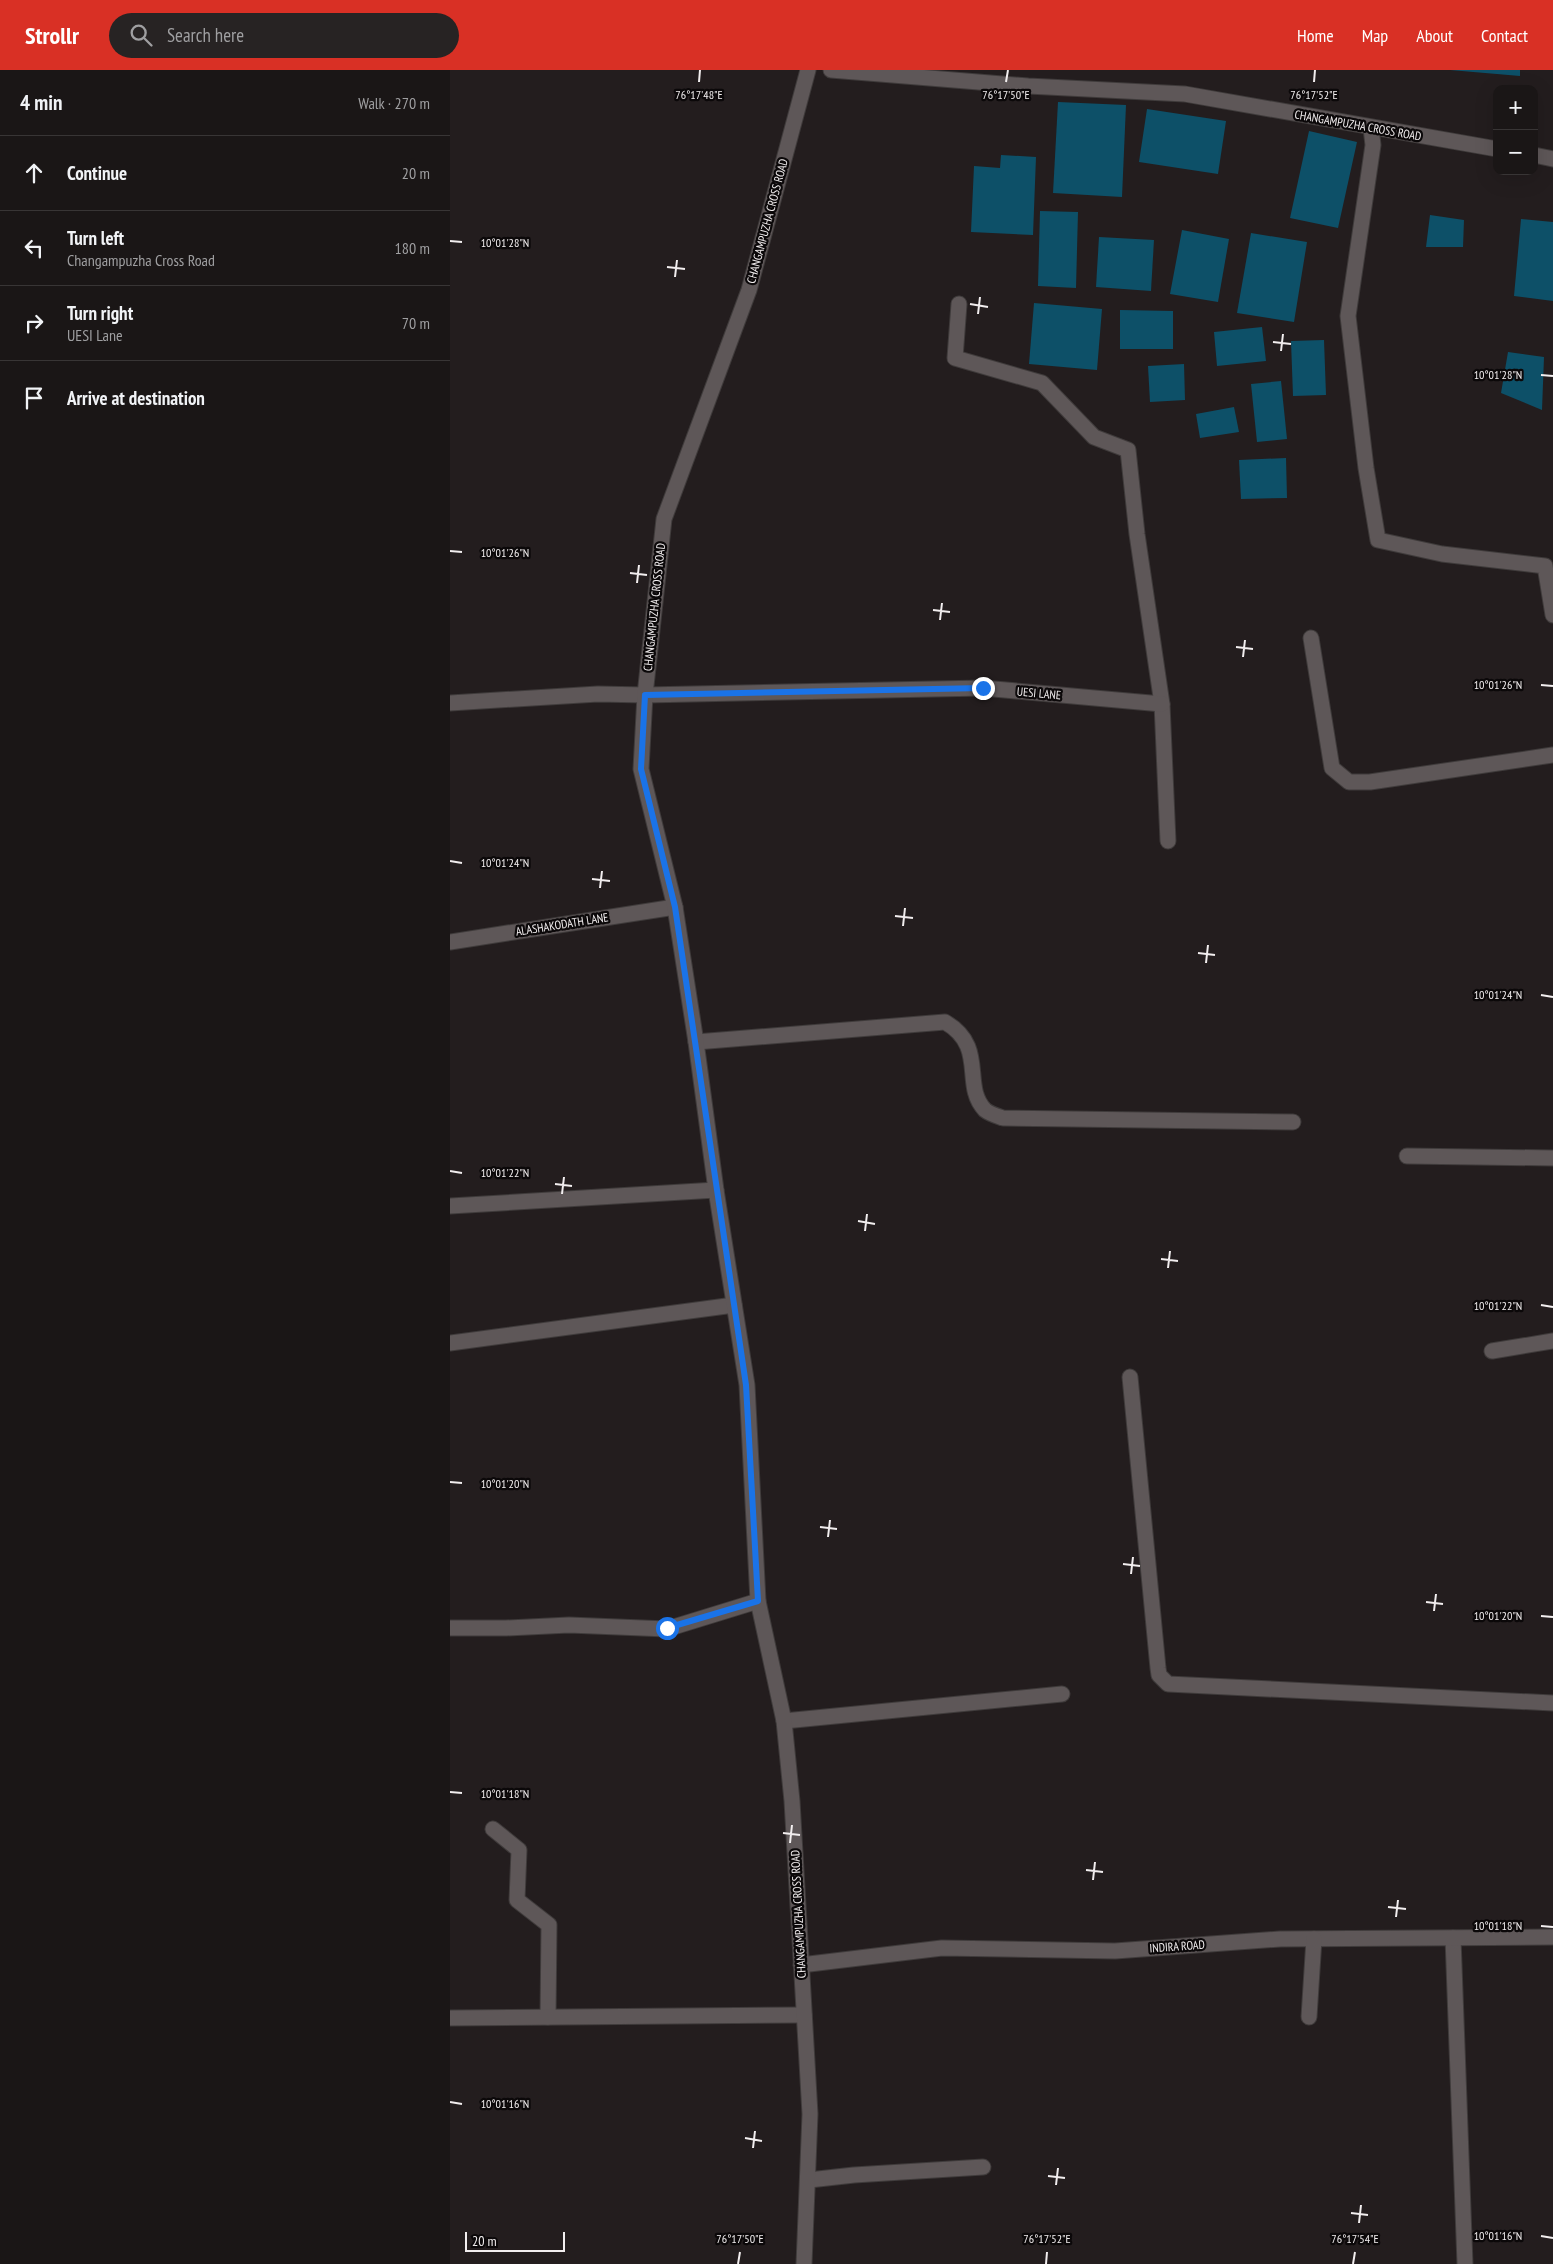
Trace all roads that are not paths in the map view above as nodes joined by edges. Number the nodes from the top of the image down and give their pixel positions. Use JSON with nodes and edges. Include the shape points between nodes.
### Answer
{"nodes":[{"id":1,"x":808,"y":70,"type":"edge"},
{"id":2,"x":831,"y":70,"type":"edge"},
{"id":3,"x":958,"y":75,"type":"edge"},
{"id":4,"x":1371,"y":128,"type":"junction"},
{"id":5,"x":1493,"y":148,"type":"edge"},
{"id":6,"x":1538,"y":156,"type":"edge"},
{"id":7,"x":1553,"y":158,"type":"edge"},
{"id":8,"x":959,"y":304,"type":"dead end"},
{"id":9,"x":1553,"y":615,"type":"edge"},
{"id":10,"x":1311,"y":638,"type":"dead end"},
{"id":11,"x":645,"y":695,"type":"junction"},
{"id":12,"x":450,"y":702,"type":"edge"},
{"id":13,"x":1162,"y":704,"type":"junction"},
{"id":14,"x":1553,"y":755,"type":"edge"},
{"id":15,"x":1168,"y":841,"type":"dead end"},
{"id":16,"x":675,"y":907,"type":"junction"},
{"id":17,"x":450,"y":942,"type":"edge"},
{"id":18,"x":696,"y":1042,"type":"junction"},
{"id":19,"x":1292,"y":1122,"type":"dead end"},
{"id":20,"x":1407,"y":1156,"type":"dead end"},
{"id":21,"x":1553,"y":1158,"type":"edge"},
{"id":22,"x":716,"y":1190,"type":"junction"},
{"id":23,"x":450,"y":1206,"type":"edge"},
{"id":24,"x":734,"y":1305,"type":"junction"},
{"id":25,"x":1553,"y":1341,"type":"edge"},
{"id":26,"x":450,"y":1343,"type":"edge"},
{"id":27,"x":1492,"y":1351,"type":"dead end"},
{"id":28,"x":1130,"y":1376,"type":"dead end"},
{"id":29,"x":758,"y":1601,"type":"junction"},
{"id":30,"x":450,"y":1628,"type":"edge"},
{"id":31,"x":1062,"y":1694,"type":"dead end"},
{"id":32,"x":1553,"y":1703,"type":"edge"},
{"id":33,"x":784,"y":1721,"type":"junction"},
{"id":34,"x":493,"y":1829,"type":"dead end"},
{"id":35,"x":1553,"y":1937,"type":"edge"},
{"id":36,"x":1453,"y":1938,"type":"junction"},
{"id":37,"x":1314,"y":1939,"type":"junction"},
{"id":38,"x":801,"y":1965,"type":"junction"},
{"id":39,"x":804,"y":2015,"type":"junction"},
{"id":40,"x":548,"y":2016,"type":"junction"},
{"id":41,"x":1309,"y":2017,"type":"dead end"},
{"id":42,"x":450,"y":2018,"type":"edge"},
{"id":43,"x":983,"y":2167,"type":"dead end"},
{"id":44,"x":809,"y":2180,"type":"junction"},
{"id":45,"x":804,"y":2264,"type":"edge"},
{"id":46,"x":1465,"y":2264,"type":"edge"}],
"edges":[{"from":1,"to":11,"type":"street","name":"CHANGAMPUZHA CROSS ROAD","via":[[749,290],[664,519]]},
{"from":2,"to":3,"type":"street","name":"CHANGAMPUZHA CROSS ROAD"},
{"from":3,"to":4,"type":"street","name":"CHANGAMPUZHA CROSS ROAD","via":[[1185,94]]},
{"from":4,"to":5,"type":"street","name":"CHANGAMPUZHA CROSS ROAD"},
{"from":4,"to":9,"type":"street","via":[[1373,145],[1348,316],[1378,540],[1442,554],[1545,566]]},
{"from":6,"to":7,"type":"street"},
{"from":8,"to":13,"type":"street","via":[[955,358],[1042,383],[1094,437],[1128,450]]},
{"from":10,"to":14,"type":"street","via":[[1332,768],[1349,782],[1370,782]]},
{"from":11,"to":12,"type":"street","name":"UESI LANE","via":[[598,694]]},
{"from":11,"to":13,"type":"street","name":"UESI LANE","via":[[983,688]]},
{"from":11,"to":16,"type":"street","name":"CHANGAMPUZHA CROSS ROAD","via":[[641,769]]},
{"from":13,"to":15,"type":"street"},
{"from":16,"to":17,"type":"street","name":"ALASHAKODATH LANE"},
{"from":16,"to":18,"type":"street","name":"CHANGAMPUZHA CROSS ROAD"},
{"from":18,"to":19,"type":"street","via":[[945,1022],[957,1029],[968,1042],[978,1101],[987,1112],[1003,1118]]},
{"from":18,"to":22,"type":"street","name":"CHANGAMPUZHA CROSS ROAD"},
{"from":20,"to":21,"type":"street"},
{"from":22,"to":23,"type":"street"},
{"from":22,"to":24,"type":"street","name":"CHANGAMPUZHA CROSS ROAD"},
{"from":24,"to":26,"type":"street"},
{"from":24,"to":29,"type":"street","name":"CHANGAMPUZHA CROSS ROAD","via":[[746,1385]]},
{"from":25,"to":27,"type":"street"},
{"from":28,"to":32,"type":"street","via":[[1158,1668],[1159,1675],[1168,1684]]},
{"from":29,"to":30,"type":"street","via":[[667,1628],[569,1625]]},
{"from":29,"to":33,"type":"street","name":"CHANGAMPUZHA CROSS ROAD"},
{"from":31,"to":33,"type":"street"},
{"from":33,"to":38,"type":"street","name":"CHANGAMPUZHA CROSS ROAD"},
{"from":34,"to":40,"type":"street","via":[[519,1850],[517,1900],[549,1925]]},
{"from":35,"to":36,"type":"street","name":"INDIRA ROAD"},
{"from":36,"to":37,"type":"street","name":"INDIRA ROAD"},
{"from":36,"to":46,"type":"street"},
{"from":37,"to":38,"type":"street","name":"INDIRA ROAD","via":[[1115,1951],[942,1948]]},
{"from":37,"to":41,"type":"street"},
{"from":38,"to":39,"type":"street","name":"CHANGAMPUZHA CROSS ROAD"},
{"from":39,"to":40,"type":"street"},
{"from":39,"to":44,"type":"street","name":"CHANGAMPUZHA CROSS ROAD","via":[[810,2114]]},
{"from":40,"to":42,"type":"street"},
{"from":43,"to":44,"type":"street"},
{"from":44,"to":45,"type":"street","name":"CHANGAMPUZHA CROSS ROAD"}]}
